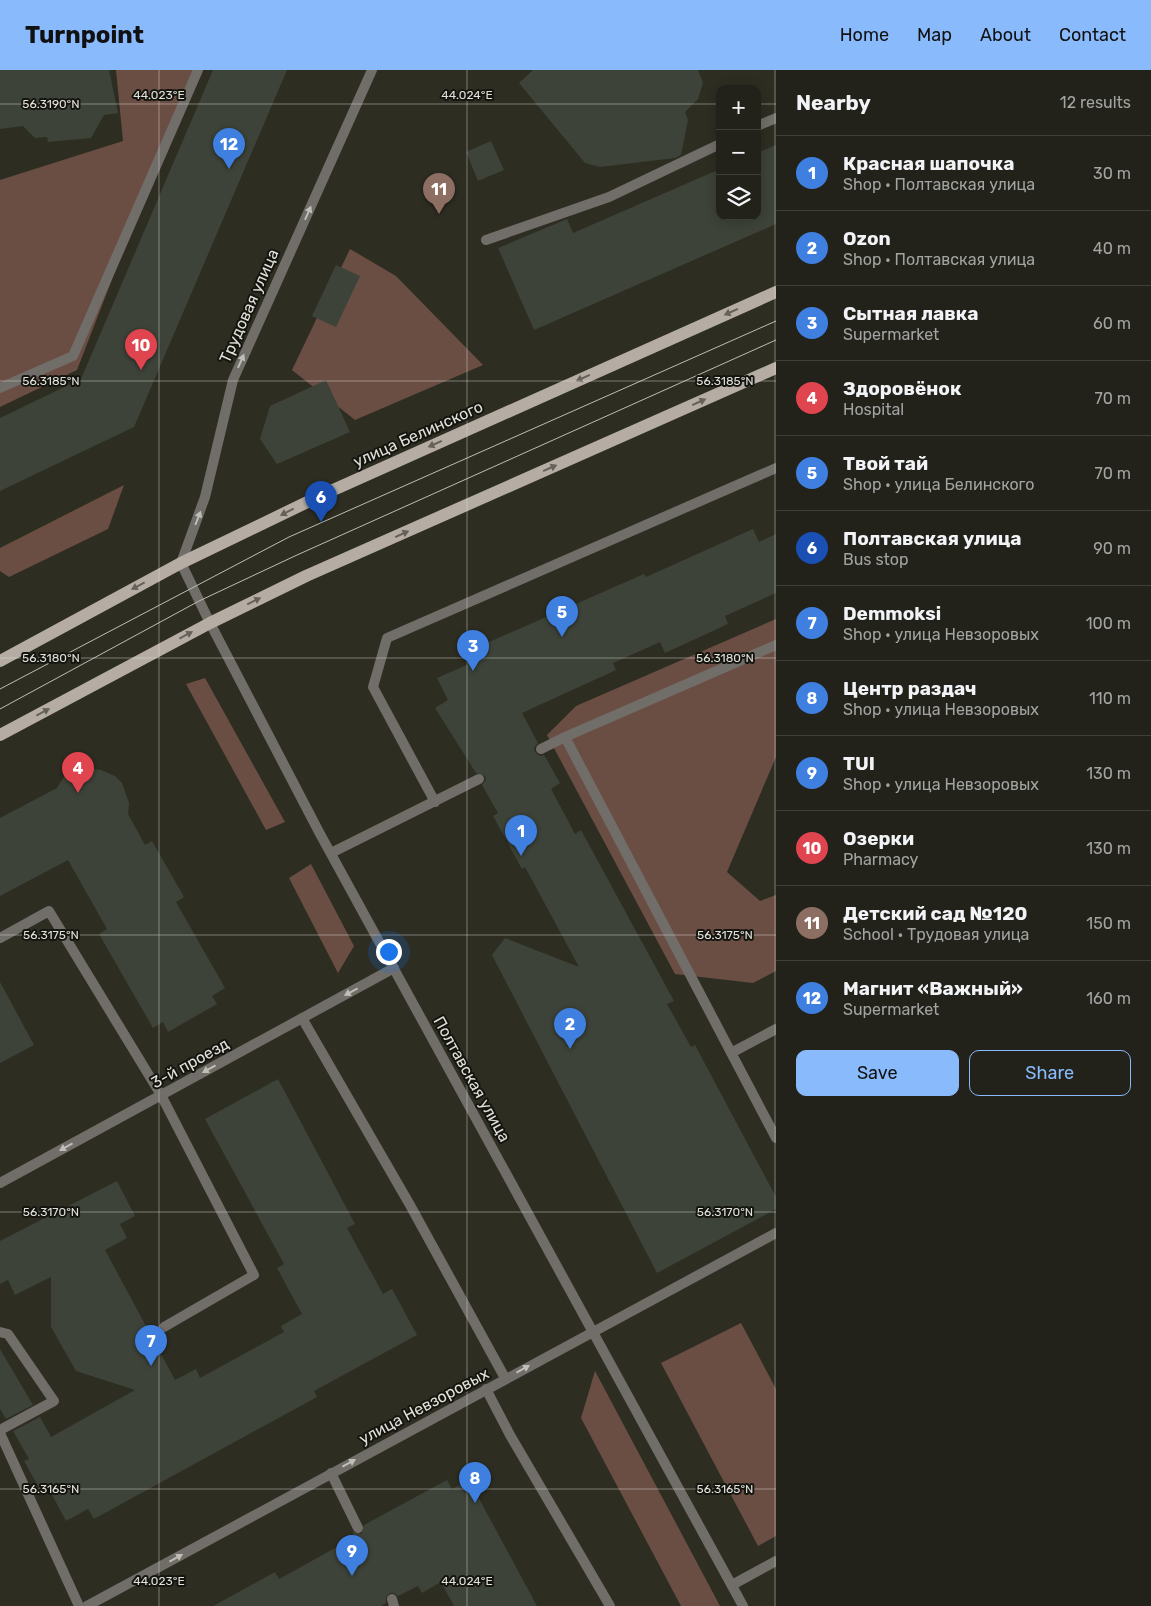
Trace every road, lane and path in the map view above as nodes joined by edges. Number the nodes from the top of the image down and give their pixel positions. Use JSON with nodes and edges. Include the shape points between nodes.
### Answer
{"nodes":[{"id":1,"x":198,"y":70,"type":"edge"},
{"id":2,"x":372,"y":70,"type":"edge"},
{"id":3,"x":776,"y":118,"type":"edge"},
{"id":4,"x":761,"y":124,"type":"edge"},
{"id":5,"x":716,"y":146,"type":"edge"},
{"id":6,"x":486,"y":240,"type":"dead end"},
{"id":7,"x":776,"y":292,"type":"edge"},
{"id":8,"x":776,"y":368,"type":"edge"},
{"id":9,"x":0,"y":388,"type":"edge"},
{"id":10,"x":776,"y":468,"type":"edge"},
{"id":11,"x":181,"y":563,"type":"junction"},
{"id":12,"x":210,"y":623,"type":"junction"},
{"id":13,"x":776,"y":645,"type":"edge"},
{"id":14,"x":0,"y":661,"type":"edge"},
{"id":15,"x":0,"y":735,"type":"edge"},
{"id":16,"x":565,"y":737,"type":"junction"},
{"id":17,"x":541,"y":749,"type":"dead end"},
{"id":18,"x":480,"y":780,"type":"dead end"},
{"id":19,"x":435,"y":802,"type":"junction"},
{"id":20,"x":331,"y":853,"type":"junction"},
{"id":21,"x":0,"y":938,"type":"edge"},
{"id":22,"x":394,"y":968,"type":"junction"},
{"id":23,"x":302,"y":1018,"type":"junction"},
{"id":24,"x":776,"y":1029,"type":"edge"},
{"id":25,"x":731,"y":1053,"type":"junction"},
{"id":26,"x":161,"y":1095,"type":"junction"},
{"id":27,"x":776,"y":1138,"type":"edge"},
{"id":28,"x":0,"y":1183,"type":"edge"},
{"id":29,"x":776,"y":1233,"type":"edge"},
{"id":30,"x":164,"y":1327,"type":"dead end"},
{"id":31,"x":592,"y":1331,"type":"junction"},
{"id":32,"x":0,"y":1332,"type":"edge"},
{"id":33,"x":505,"y":1378,"type":"junction"},
{"id":34,"x":486,"y":1389,"type":"junction"},
{"id":35,"x":0,"y":1431,"type":"edge"},
{"id":36,"x":331,"y":1473,"type":"junction"},
{"id":37,"x":358,"y":1528,"type":"dead end"},
{"id":38,"x":776,"y":1561,"type":"edge"},
{"id":39,"x":732,"y":1585,"type":"junction"},
{"id":40,"x":79,"y":1606,"type":"edge"},
{"id":41,"x":87,"y":1606,"type":"edge"},
{"id":42,"x":610,"y":1606,"type":"edge"},
{"id":43,"x":743,"y":1606,"type":"edge"}],
"edges":[{"from":1,"to":9,"type":"street","via":[[73,356]]},
{"from":11,"to":2,"type":"street","name":"Трудовая улица","one_way":true,"via":[[205,497],[232,380]]},
{"from":3,"to":4,"type":"street"},
{"from":5,"to":6,"type":"street","via":[[609,197]]},
{"from":7,"to":11,"type":"main road","name":"улица Белинского","one_way":true,"via":[[322,495]]},
{"from":12,"to":8,"type":"main road","one_way":true,"via":[[306,576]]},
{"from":10,"to":19,"type":"street","via":[[387,638],[373,687]]},
{"from":11,"to":12,"type":"street","name":"Полтавская улица"},
{"from":11,"to":14,"type":"main road","name":"улица Белинского","one_way":true},
{"from":15,"to":12,"type":"main road","one_way":true},
{"from":12,"to":20,"type":"street","name":"Полтавская улица"},
{"from":13,"to":16,"type":"street"},
{"from":16,"to":17,"type":"street"},
{"from":16,"to":25,"type":"street"},
{"from":18,"to":19,"type":"street"},
{"from":19,"to":20,"type":"street"},
{"from":20,"to":22,"type":"street","name":"Полтавская улица"},
{"from":21,"to":26,"type":"street","via":[[49,911]]},
{"from":22,"to":23,"type":"street","name":"3-й проезд","one_way":true},
{"from":22,"to":31,"type":"street","name":"Полтавская улица"},
{"from":23,"to":26,"type":"street","name":"3-й проезд","one_way":true},
{"from":23,"to":33,"type":"street","via":[[415,1213]]},
{"from":24,"to":25,"type":"street"},
{"from":25,"to":27,"type":"street"},
{"from":26,"to":28,"type":"street","name":"3-й проезд","one_way":true},
{"from":26,"to":30,"type":"street","via":[[254,1275]]},
{"from":29,"to":31,"type":"street","name":"улица Невзоровых"},
{"from":33,"to":31,"type":"street","name":"улица Невзоровых","one_way":true},
{"from":31,"to":39,"type":"street","name":"Полтавская улица"},
{"from":32,"to":35,"type":"street","via":[[8,1334],[54,1400]]},
{"from":33,"to":34,"type":"street","name":"улица Невзоровых"},
{"from":36,"to":34,"type":"street","name":"улица Невзоровых","one_way":true},
{"from":34,"to":42,"type":"street"},
{"from":35,"to":40,"type":"street"},
{"from":36,"to":37,"type":"street"},
{"from":41,"to":36,"type":"street","name":"улица Невзоровых","one_way":true},
{"from":38,"to":39,"type":"street"},
{"from":39,"to":43,"type":"street","name":"Полтавская улица"}]}
